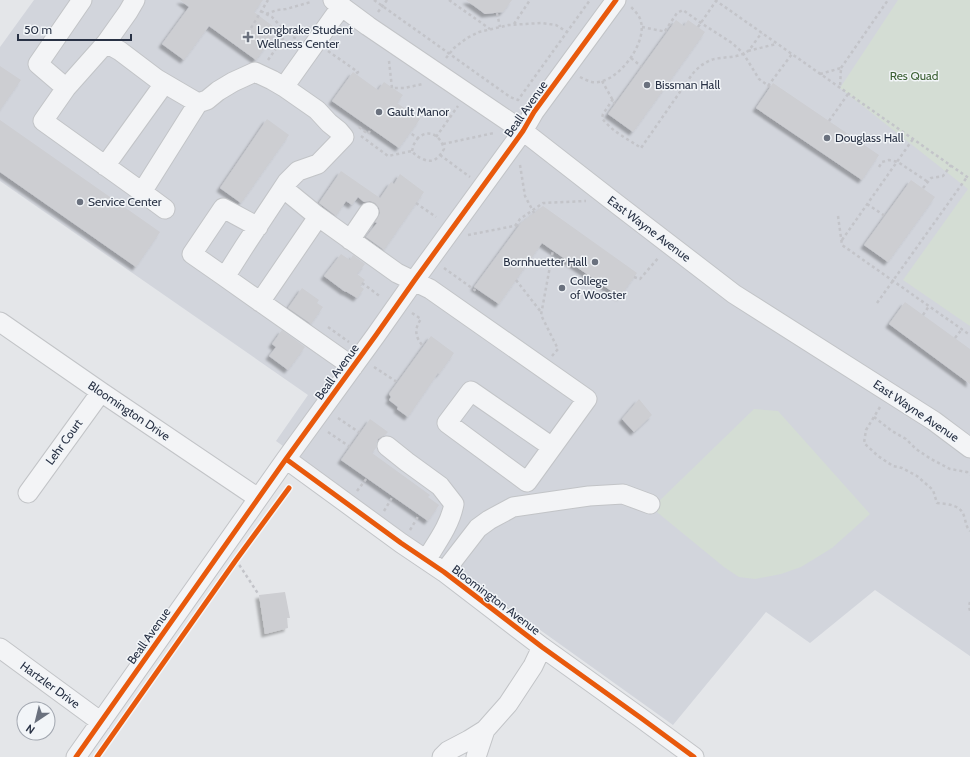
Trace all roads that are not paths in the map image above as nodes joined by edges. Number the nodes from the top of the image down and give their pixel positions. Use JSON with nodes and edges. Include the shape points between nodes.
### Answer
{"nodes":[{"id":1,"x":82,"y":0,"type":"edge"},
{"id":2,"x":132,"y":1,"type":"edge"},
{"id":3,"x":338,"y":3,"type":"edge"},
{"id":4,"x":623,"y":3,"type":"edge"},
{"id":5,"x":106,"y":43,"type":"junction"},
{"id":6,"x":164,"y":84,"type":"junction"},
{"id":7,"x":284,"y":87,"type":"junction"},
{"id":8,"x":66,"y":88,"type":"junction"},
{"id":9,"x":198,"y":103,"type":"junction"},
{"id":10,"x":523,"y":131,"type":"junction"},
{"id":11,"x":105,"y":166,"type":"junction"},
{"id":12,"x":283,"y":188,"type":"junction"},
{"id":13,"x":142,"y":192,"type":"junction"},
{"id":14,"x":165,"y":209,"type":"dead end"},
{"id":15,"x":369,"y":212,"type":"dead end"},
{"id":16,"x":318,"y":217,"type":"junction"},
{"id":17,"x":258,"y":227,"type":"junction"},
{"id":18,"x":350,"y":240,"type":"junction"},
{"id":19,"x":225,"y":277,"type":"junction"},
{"id":20,"x":414,"y":281,"type":"junction"},
{"id":21,"x":260,"y":302,"type":"junction"},
{"id":22,"x":0,"y":322,"type":"edge"},
{"id":23,"x":353,"y":367,"type":"junction"},
{"id":24,"x":101,"y":392,"type":"junction"},
{"id":25,"x":387,"y":446,"type":"dead end"},
{"id":26,"x":552,"y":447,"type":"junction"},
{"id":27,"x":970,"y":448,"type":"edge"},
{"id":28,"x":286,"y":459,"type":"junction"},
{"id":29,"x":28,"y":493,"type":"dead end"},
{"id":30,"x":258,"y":498,"type":"junction"},
{"id":31,"x":650,"y":504,"type":"dead end"},
{"id":32,"x":426,"y":560,"type":"junction"},
{"id":33,"x":444,"y":572,"type":"junction"},
{"id":34,"x":542,"y":647,"type":"junction"},
{"id":35,"x":0,"y":648,"type":"edge"},
{"id":36,"x":101,"y":722,"type":"junction"},
{"id":37,"x":485,"y":730,"type":"junction"},
{"id":38,"x":76,"y":757,"type":"edge"},
{"id":39,"x":442,"y":757,"type":"edge"},
{"id":40,"x":476,"y":757,"type":"edge"},
{"id":41,"x":694,"y":757,"type":"edge"}],
"edges":[{"from":1,"to":8,"type":"street","via":[[38,64]]},
{"from":2,"to":5,"type":"street"},
{"from":3,"to":7,"type":"street"},
{"from":3,"to":10,"type":"street","name":"East Wayne Avenue"},
{"from":4,"to":10,"type":"street","name":"Beall Avenue","via":[[584,44]]},
{"from":5,"to":6,"type":"street"},
{"from":5,"to":8,"type":"street"},
{"from":6,"to":9,"type":"street"},
{"from":6,"to":11,"type":"street"},
{"from":7,"to":9,"type":"street","via":[[255,72]]},
{"from":7,"to":12,"type":"street","via":[[317,110],[344,137],[318,164],[298,171]]},
{"from":8,"to":11,"type":"street","via":[[43,121]]},
{"from":9,"to":13,"type":"street"},
{"from":10,"to":20,"type":"street","name":"Beall Avenue"},
{"from":10,"to":27,"type":"street","name":"East Wayne Avenue","via":[[734,294],[934,421]]},
{"from":11,"to":13,"type":"street"},
{"from":12,"to":16,"type":"street"},
{"from":12,"to":17,"type":"street"},
{"from":13,"to":14,"type":"street"},
{"from":15,"to":18,"type":"street"},
{"from":16,"to":18,"type":"street"},
{"from":16,"to":21,"type":"street"},
{"from":17,"to":19,"type":"street"},
{"from":17,"to":19,"type":"street","via":[[223,208],[192,254]]},
{"from":18,"to":20,"type":"street"},
{"from":19,"to":21,"type":"street"},
{"from":20,"to":23,"type":"street","name":"Beall Avenue"},
{"from":20,"to":26,"type":"street","via":[[430,289],[587,399]]},
{"from":21,"to":23,"type":"street"},
{"from":22,"to":24,"type":"street","name":"Bloomington Drive"},
{"from":23,"to":28,"type":"street","name":"Beall Avenue"},
{"from":24,"to":29,"type":"street","name":"Lehr Court"},
{"from":24,"to":30,"type":"street","name":"Bloomington Drive"},
{"from":25,"to":32,"type":"street","via":[[440,486],[454,504],[452,515]]},
{"from":26,"to":26,"type":"street","via":[[527,482],[447,423],[471,391]]},
{"from":28,"to":30,"type":"street","name":"Beall Avenue"},
{"from":28,"to":32,"type":"street","name":"Bloomington Avenue"},
{"from":30,"to":36,"type":"street","name":"Beall Avenue"},
{"from":31,"to":33,"type":"street","via":[[623,494],[513,507],[478,528]]},
{"from":32,"to":33,"type":"street","name":"Bloomington Avenue"},
{"from":33,"to":34,"type":"street","name":"Bloomington Avenue"},
{"from":34,"to":37,"type":"street","via":[[534,666],[508,704]]},
{"from":34,"to":41,"type":"street","name":"Bloomington Avenue"},
{"from":35,"to":36,"type":"street","name":"Hartzler Drive"},
{"from":36,"to":38,"type":"street","name":"Beall Avenue"},
{"from":37,"to":39,"type":"street"},
{"from":37,"to":40,"type":"street"}]}
